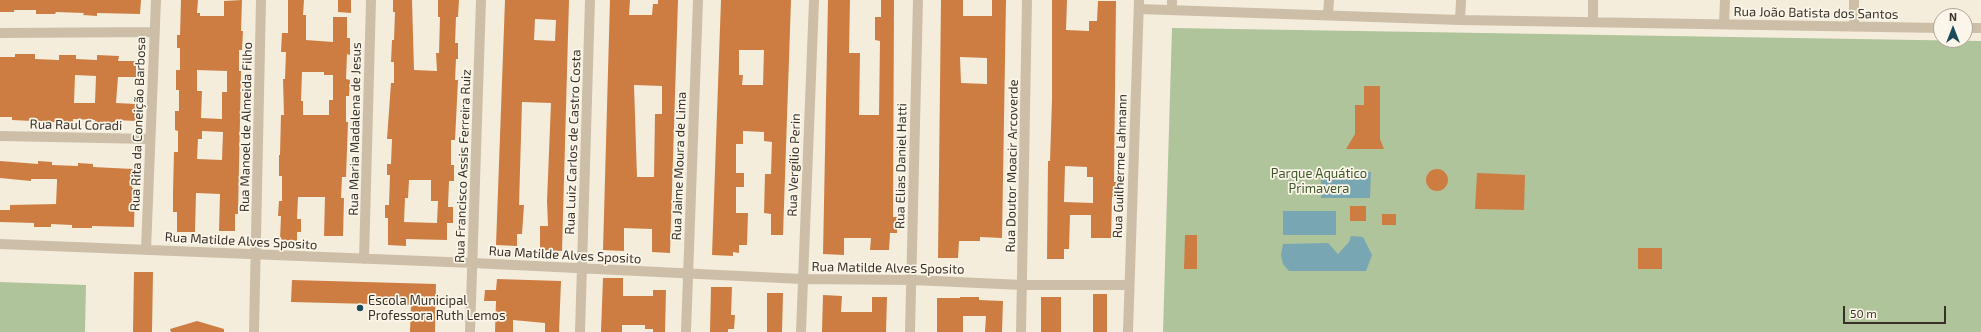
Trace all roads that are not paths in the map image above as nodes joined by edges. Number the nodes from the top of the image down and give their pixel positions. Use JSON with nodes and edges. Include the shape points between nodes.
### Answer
{"nodes":[{"id":1,"x":156,"y":0,"type":"edge"},
{"id":2,"x":261,"y":0,"type":"edge"},
{"id":3,"x":371,"y":0,"type":"edge"},
{"id":4,"x":481,"y":0,"type":"edge"},
{"id":5,"x":590,"y":0,"type":"edge"},
{"id":6,"x":698,"y":0,"type":"edge"},
{"id":7,"x":814,"y":0,"type":"edge"},
{"id":8,"x":918,"y":0,"type":"edge"},
{"id":9,"x":1027,"y":0,"type":"edge"},
{"id":10,"x":1329,"y":0,"type":"edge"},
{"id":11,"x":1461,"y":0,"type":"edge"},
{"id":12,"x":1593,"y":0,"type":"edge"},
{"id":13,"x":1725,"y":0,"type":"edge"},
{"id":14,"x":1854,"y":0,"type":"edge"},
{"id":15,"x":1139,"y":5,"type":"edge"},
{"id":16,"x":1172,"y":5,"type":"edge"},
{"id":17,"x":1328,"y":15,"type":"junction"},
{"id":18,"x":1460,"y":20,"type":"junction"},
{"id":19,"x":1593,"y":22,"type":"junction"},
{"id":20,"x":1724,"y":24,"type":"junction"},
{"id":21,"x":1854,"y":27,"type":"junction"},
{"id":22,"x":1933,"y":28,"type":"edge"},
{"id":23,"x":155,"y":32,"type":"junction"},
{"id":24,"x":0,"y":33,"type":"edge"},
{"id":25,"x":0,"y":136,"type":"edge"},
{"id":26,"x":150,"y":140,"type":"junction"},
{"id":27,"x":0,"y":244,"type":"edge"},
{"id":28,"x":146,"y":250,"type":"junction"},
{"id":29,"x":256,"y":255,"type":"junction"},
{"id":30,"x":364,"y":259,"type":"junction"},
{"id":31,"x":473,"y":263,"type":"junction"},
{"id":32,"x":582,"y":268,"type":"junction"},
{"id":33,"x":688,"y":274,"type":"junction"},
{"id":34,"x":802,"y":279,"type":"junction"},
{"id":35,"x":912,"y":280,"type":"junction"},
{"id":36,"x":1023,"y":285,"type":"junction"},
{"id":37,"x":1129,"y":285,"type":"junction"},
{"id":38,"x":254,"y":332,"type":"edge"},
{"id":39,"x":470,"y":332,"type":"edge"},
{"id":40,"x":580,"y":332,"type":"edge"},
{"id":41,"x":686,"y":332,"type":"edge"},
{"id":42,"x":801,"y":332,"type":"edge"},
{"id":43,"x":910,"y":332,"type":"edge"},
{"id":44,"x":1021,"y":332,"type":"edge"},
{"id":45,"x":1128,"y":332,"type":"edge"}],
"edges":[{"from":1,"to":23,"type":"street","name":"Rua Rita da Coneição Barbosa"},
{"from":2,"to":29,"type":"street","name":"Rua Manoel de Almeida Filho"},
{"from":3,"to":30,"type":"street","name":"Rua Maria Madalena de Jesus"},
{"from":4,"to":31,"type":"street","name":"Rua Francisco Assis Ferreira Ruiz"},
{"from":5,"to":32,"type":"street","name":"Rua Luiz Carlos de Castro Costa"},
{"from":6,"to":33,"type":"street","name":"Rua Jaime Moura de Lima"},
{"from":7,"to":34,"type":"street","name":"Rua Vergílio Perin"},
{"from":8,"to":35,"type":"street","name":"Rua Elias Daniel Hatti"},
{"from":9,"to":36,"type":"street","name":"Rua Doutor Moacir Arcoverde"},
{"from":10,"to":17,"type":"street"},
{"from":11,"to":18,"type":"street"},
{"from":12,"to":19,"type":"street"},
{"from":13,"to":20,"type":"street"},
{"from":14,"to":21,"type":"street"},
{"from":15,"to":16,"type":"street","name":"Rua João Batista dos Santos"},
{"from":15,"to":37,"type":"street","name":"Rua Guilherme Lahmann"},
{"from":16,"to":17,"type":"street","name":"Rua João Batista dos Santos"},
{"from":17,"to":18,"type":"street","name":"Rua João Batista dos Santos"},
{"from":18,"to":19,"type":"street","name":"Rua João Batista dos Santos"},
{"from":19,"to":20,"type":"street","name":"Rua João Batista dos Santos"},
{"from":20,"to":21,"type":"street","name":"Rua João Batista dos Santos"},
{"from":21,"to":22,"type":"street","name":"Rua João Batista dos Santos"},
{"from":23,"to":24,"type":"street"},
{"from":23,"to":26,"type":"street","name":"Rua Rita da Coneição Barbosa"},
{"from":25,"to":26,"type":"street","name":"Rua Raul Coradi"},
{"from":26,"to":28,"type":"street","name":"Rua Rita da Coneição Barbosa"},
{"from":27,"to":28,"type":"street","name":"Rua Matilde Alves Sposito"},
{"from":28,"to":29,"type":"street","name":"Rua Matilde Alves Sposito"},
{"from":29,"to":30,"type":"street","name":"Rua Matilde Alves Sposito"},
{"from":29,"to":38,"type":"street","name":"Rua Manoel de Almeida Filho"},
{"from":30,"to":31,"type":"street","name":"Rua Matilde Alves Sposito"},
{"from":31,"to":32,"type":"street","name":"Rua Matilde Alves Sposito"},
{"from":31,"to":39,"type":"street","name":"Rua Francisco Assis Ferreira Ruiz"},
{"from":32,"to":33,"type":"street","name":"Rua Matilde Alves Sposito"},
{"from":32,"to":40,"type":"street","name":"Rua Luiz Carlos de Castro Costa"},
{"from":33,"to":34,"type":"street","name":"Rua Matilde Alves Sposito"},
{"from":33,"to":41,"type":"street","name":"Rua Jaime Moura de Lima"},
{"from":34,"to":35,"type":"street","name":"Rua Matilde Alves Sposito"},
{"from":34,"to":42,"type":"street","name":"Rua Vergílio Perin"},
{"from":35,"to":36,"type":"street","name":"Rua Matilde Alves Sposito"},
{"from":35,"to":43,"type":"street","name":"Rua Elias Daniel Hatti"},
{"from":36,"to":37,"type":"street","name":"Rua Matilde Alves Sposito"},
{"from":36,"to":44,"type":"street","name":"Rua Doutor Moacir Arcoverde"},
{"from":37,"to":45,"type":"street","name":"Rua Guilherme Lahmann"}]}
